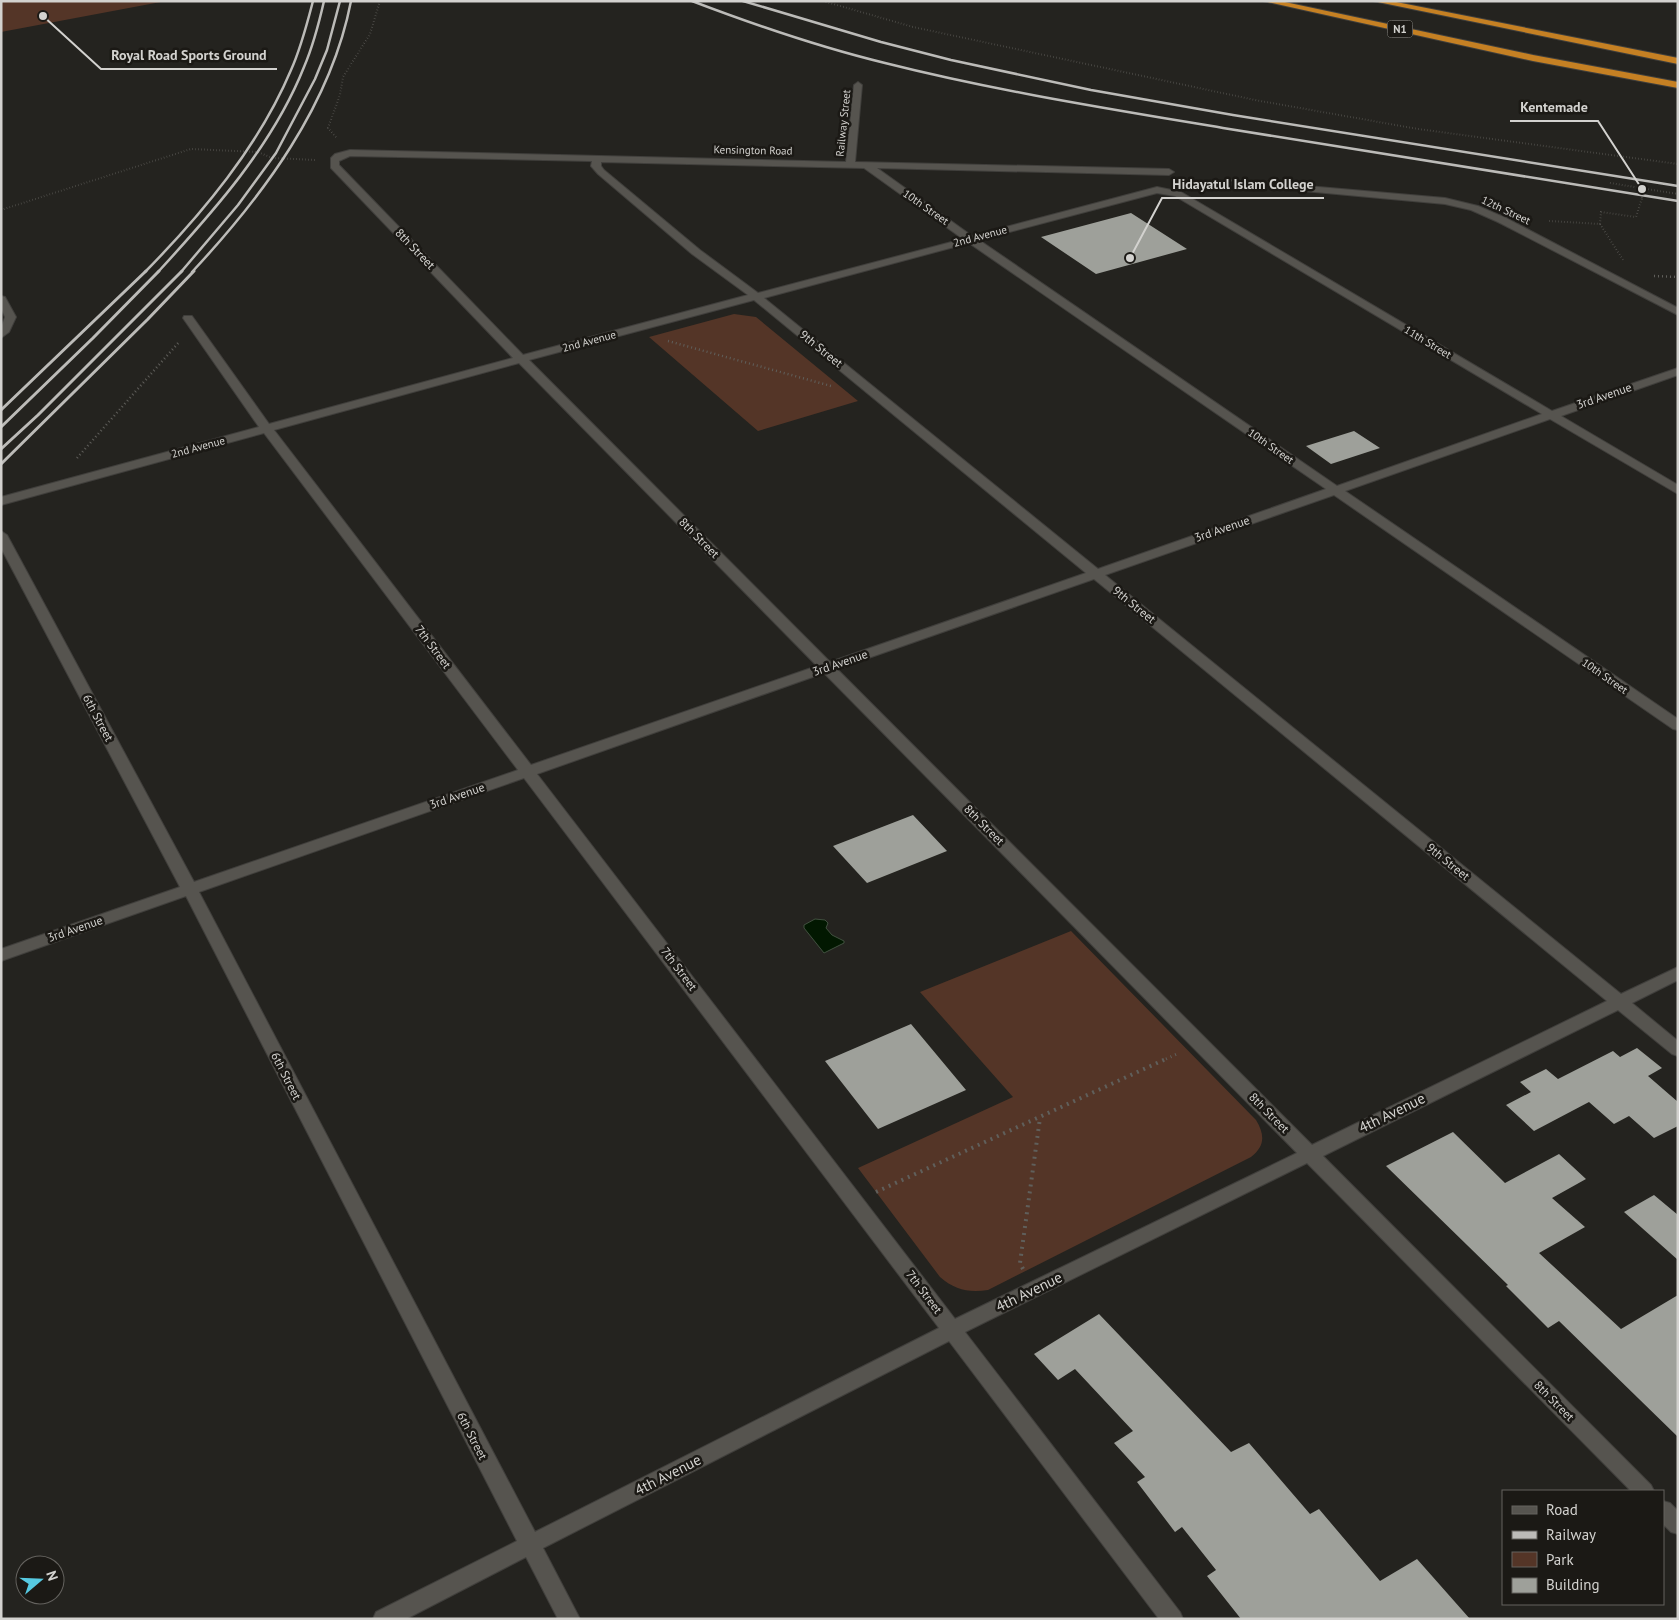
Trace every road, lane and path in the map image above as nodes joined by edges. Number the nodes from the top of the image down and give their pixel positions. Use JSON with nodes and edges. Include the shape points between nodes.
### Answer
{"nodes":[{"id":1,"x":380,"y":1,"type":"edge"},
{"id":2,"x":823,"y":1,"type":"edge"},
{"id":3,"x":1267,"y":1,"type":"edge"},
{"id":4,"x":1377,"y":1,"type":"edge"},
{"id":5,"x":1678,"y":61,"type":"edge"},
{"id":6,"x":858,"y":85,"type":"dead end"},
{"id":7,"x":1678,"y":85,"type":"edge"},
{"id":8,"x":341,"y":156,"type":"junction"},
{"id":9,"x":597,"y":159,"type":"junction"},
{"id":10,"x":1678,"y":164,"type":"edge"},
{"id":11,"x":850,"y":165,"type":"junction"},
{"id":12,"x":866,"y":165,"type":"junction"},
{"id":13,"x":1169,"y":172,"type":"dead end"},
{"id":14,"x":1610,"y":183,"type":"dead end"},
{"id":15,"x":1291,"y":184,"type":"dead end"},
{"id":16,"x":1198,"y":188,"type":"dead end"},
{"id":17,"x":1644,"y":188,"type":"junction"},
{"id":18,"x":1307,"y":189,"type":"dead end"},
{"id":19,"x":1178,"y":194,"type":"joint"},
{"id":20,"x":1678,"y":194,"type":"edge"},
{"id":21,"x":1,"y":210,"type":"edge"},
{"id":22,"x":1547,"y":220,"type":"dead end"},
{"id":23,"x":1600,"y":224,"type":"junction"},
{"id":24,"x":970,"y":239,"type":"junction"},
{"id":25,"x":1624,"y":262,"type":"dead end"},
{"id":26,"x":757,"y":297,"type":"junction"},
{"id":27,"x":1,"y":299,"type":"edge"},
{"id":28,"x":1678,"y":312,"type":"edge"},
{"id":29,"x":191,"y":321,"type":"joint"},
{"id":30,"x":629,"y":330,"type":"junction"},
{"id":31,"x":1,"y":336,"type":"edge"},
{"id":32,"x":522,"y":359,"type":"junction"},
{"id":33,"x":1678,"y":371,"type":"edge"},
{"id":34,"x":837,"y":388,"type":"dead end"},
{"id":35,"x":1551,"y":414,"type":"junction"},
{"id":36,"x":266,"y":428,"type":"junction"},
{"id":37,"x":52,"y":487,"type":"junction"},
{"id":38,"x":1335,"y":490,"type":"junction"},
{"id":39,"x":1678,"y":490,"type":"edge"},
{"id":40,"x":1,"y":501,"type":"edge"},
{"id":41,"x":1,"y":535,"type":"edge"},
{"id":42,"x":1095,"y":574,"type":"junction"},
{"id":43,"x":827,"y":667,"type":"junction"},
{"id":44,"x":1678,"y":726,"type":"edge"},
{"id":45,"x":528,"y":772,"type":"junction"},
{"id":46,"x":190,"y":890,"type":"junction"},
{"id":47,"x":1,"y":955,"type":"edge"},
{"id":48,"x":1678,"y":973,"type":"edge"},
{"id":49,"x":1619,"y":1002,"type":"junction"},
{"id":50,"x":1200,"y":1043,"type":"junction"},
{"id":51,"x":1678,"y":1050,"type":"edge"},
{"id":52,"x":1040,"y":1117,"type":"junction"},
{"id":53,"x":1309,"y":1153,"type":"junction"},
{"id":54,"x":855,"y":1202,"type":"junction"},
{"id":55,"x":1038,"y":1288,"type":"junction"},
{"id":56,"x":952,"y":1330,"type":"junction"},
{"id":57,"x":1643,"y":1490,"type":"edge"},
{"id":58,"x":1664,"y":1511,"type":"edge"},
{"id":59,"x":1678,"y":1525,"type":"edge"},
{"id":60,"x":529,"y":1546,"type":"junction"},
{"id":61,"x":384,"y":1619,"type":"edge"},
{"id":62,"x":568,"y":1619,"type":"edge"},
{"id":63,"x":1172,"y":1619,"type":"edge"}],
"edges":[{"from":1,"to":8,"type":"path","via":[[370,34],[343,77],[328,128]]},
{"from":2,"to":10,"type":"path","via":[[913,27],[1255,100],[1418,129]]},
{"from":3,"to":7,"type":"highway","number":"N1"},
{"from":4,"to":5,"type":"highway","number":"N1"},
{"from":6,"to":11,"type":"street","name":"Railway Street"},
{"from":8,"to":9,"type":"street","name":"Kensington Road"},
{"from":8,"to":21,"type":"path","via":[[283,160],[258,152],[191,149]]},
{"from":8,"to":32,"type":"street","name":"8th Street","via":[[334,166]]},
{"from":9,"to":11,"type":"street","name":"Kensington Road"},
{"from":9,"to":26,"type":"street","name":"9th Street","via":[[596,166],[601,172],[696,252]]},
{"from":11,"to":12,"type":"street","name":"Kensington Road"},
{"from":12,"to":13,"type":"street","name":"Kensington Road"},
{"from":12,"to":24,"type":"street","name":"10th Street"},
{"from":14,"to":17,"type":"path"},
{"from":15,"to":16,"type":"path","via":[[1234,180]]},
{"from":17,"to":20,"type":"path"},
{"from":17,"to":23,"type":"path","bridge":true,"via":[[1636,217],[1601,212]]},
{"from":18,"to":28,"type":"street","name":"12th Street","via":[[1445,202],[1474,208]]},
{"from":19,"to":24,"type":"street","name":"2nd Avenue","via":[[1165,190],[1151,191]]},
{"from":19,"to":35,"type":"street","name":"11th Street"},
{"from":22,"to":23,"type":"path"},
{"from":23,"to":25,"type":"path"},
{"from":24,"to":26,"type":"street","name":"2nd Avenue"},
{"from":24,"to":38,"type":"street","name":"10th Street"},
{"from":26,"to":30,"type":"street","name":"2nd Avenue"},
{"from":26,"to":42,"type":"street","name":"9th Street"},
{"from":27,"to":31,"type":"street","via":[[11,317]]},
{"from":29,"to":36,"type":"street","name":"7th Street"},
{"from":29,"to":37,"type":"path"},
{"from":30,"to":32,"type":"street","name":"2nd Avenue"},
{"from":30,"to":34,"type":"path"},
{"from":32,"to":36,"type":"street","name":"2nd Avenue"},
{"from":32,"to":43,"type":"street","name":"8th Street"},
{"from":33,"to":35,"type":"street","name":"3rd Avenue"},
{"from":35,"to":38,"type":"street","name":"3rd Avenue"},
{"from":35,"to":39,"type":"street","name":"11th Street"},
{"from":36,"to":37,"type":"street","name":"2nd Avenue"},
{"from":36,"to":45,"type":"street","name":"7th Street"},
{"from":37,"to":40,"type":"street","name":"2nd Avenue"},
{"from":38,"to":42,"type":"street","name":"3rd Avenue"},
{"from":38,"to":44,"type":"street","name":"10th Street"},
{"from":41,"to":46,"type":"street","name":"6th Street"},
{"from":42,"to":43,"type":"street","name":"3rd Avenue"},
{"from":42,"to":49,"type":"street","name":"9th Street"},
{"from":43,"to":45,"type":"street","name":"3rd Avenue"},
{"from":43,"to":50,"type":"street","name":"8th Street"},
{"from":45,"to":46,"type":"street","name":"3rd Avenue"},
{"from":45,"to":54,"type":"street","name":"7th Street"},
{"from":46,"to":47,"type":"street","name":"3rd Avenue"},
{"from":46,"to":60,"type":"street","name":"6th Street"},
{"from":48,"to":49,"type":"street","name":"4th Avenue"},
{"from":49,"to":51,"type":"street","name":"9th Street"},
{"from":49,"to":53,"type":"street","name":"4th Avenue"},
{"from":50,"to":52,"type":"path"},
{"from":50,"to":53,"type":"street","name":"8th Street"},
{"from":52,"to":54,"type":"path"},
{"from":52,"to":55,"type":"path","via":[[1020,1263]]},
{"from":53,"to":55,"type":"street","name":"4th Avenue"},
{"from":53,"to":57,"type":"street","name":"8th Street"},
{"from":54,"to":56,"type":"street","name":"7th Street"},
{"from":55,"to":56,"type":"street","name":"4th Avenue"},
{"from":56,"to":60,"type":"street","name":"4th Avenue"},
{"from":56,"to":63,"type":"street","name":"7th Street"},
{"from":58,"to":59,"type":"street"},
{"from":60,"to":61,"type":"street","name":"4th Avenue"},
{"from":60,"to":62,"type":"street","name":"6th Street"}]}
